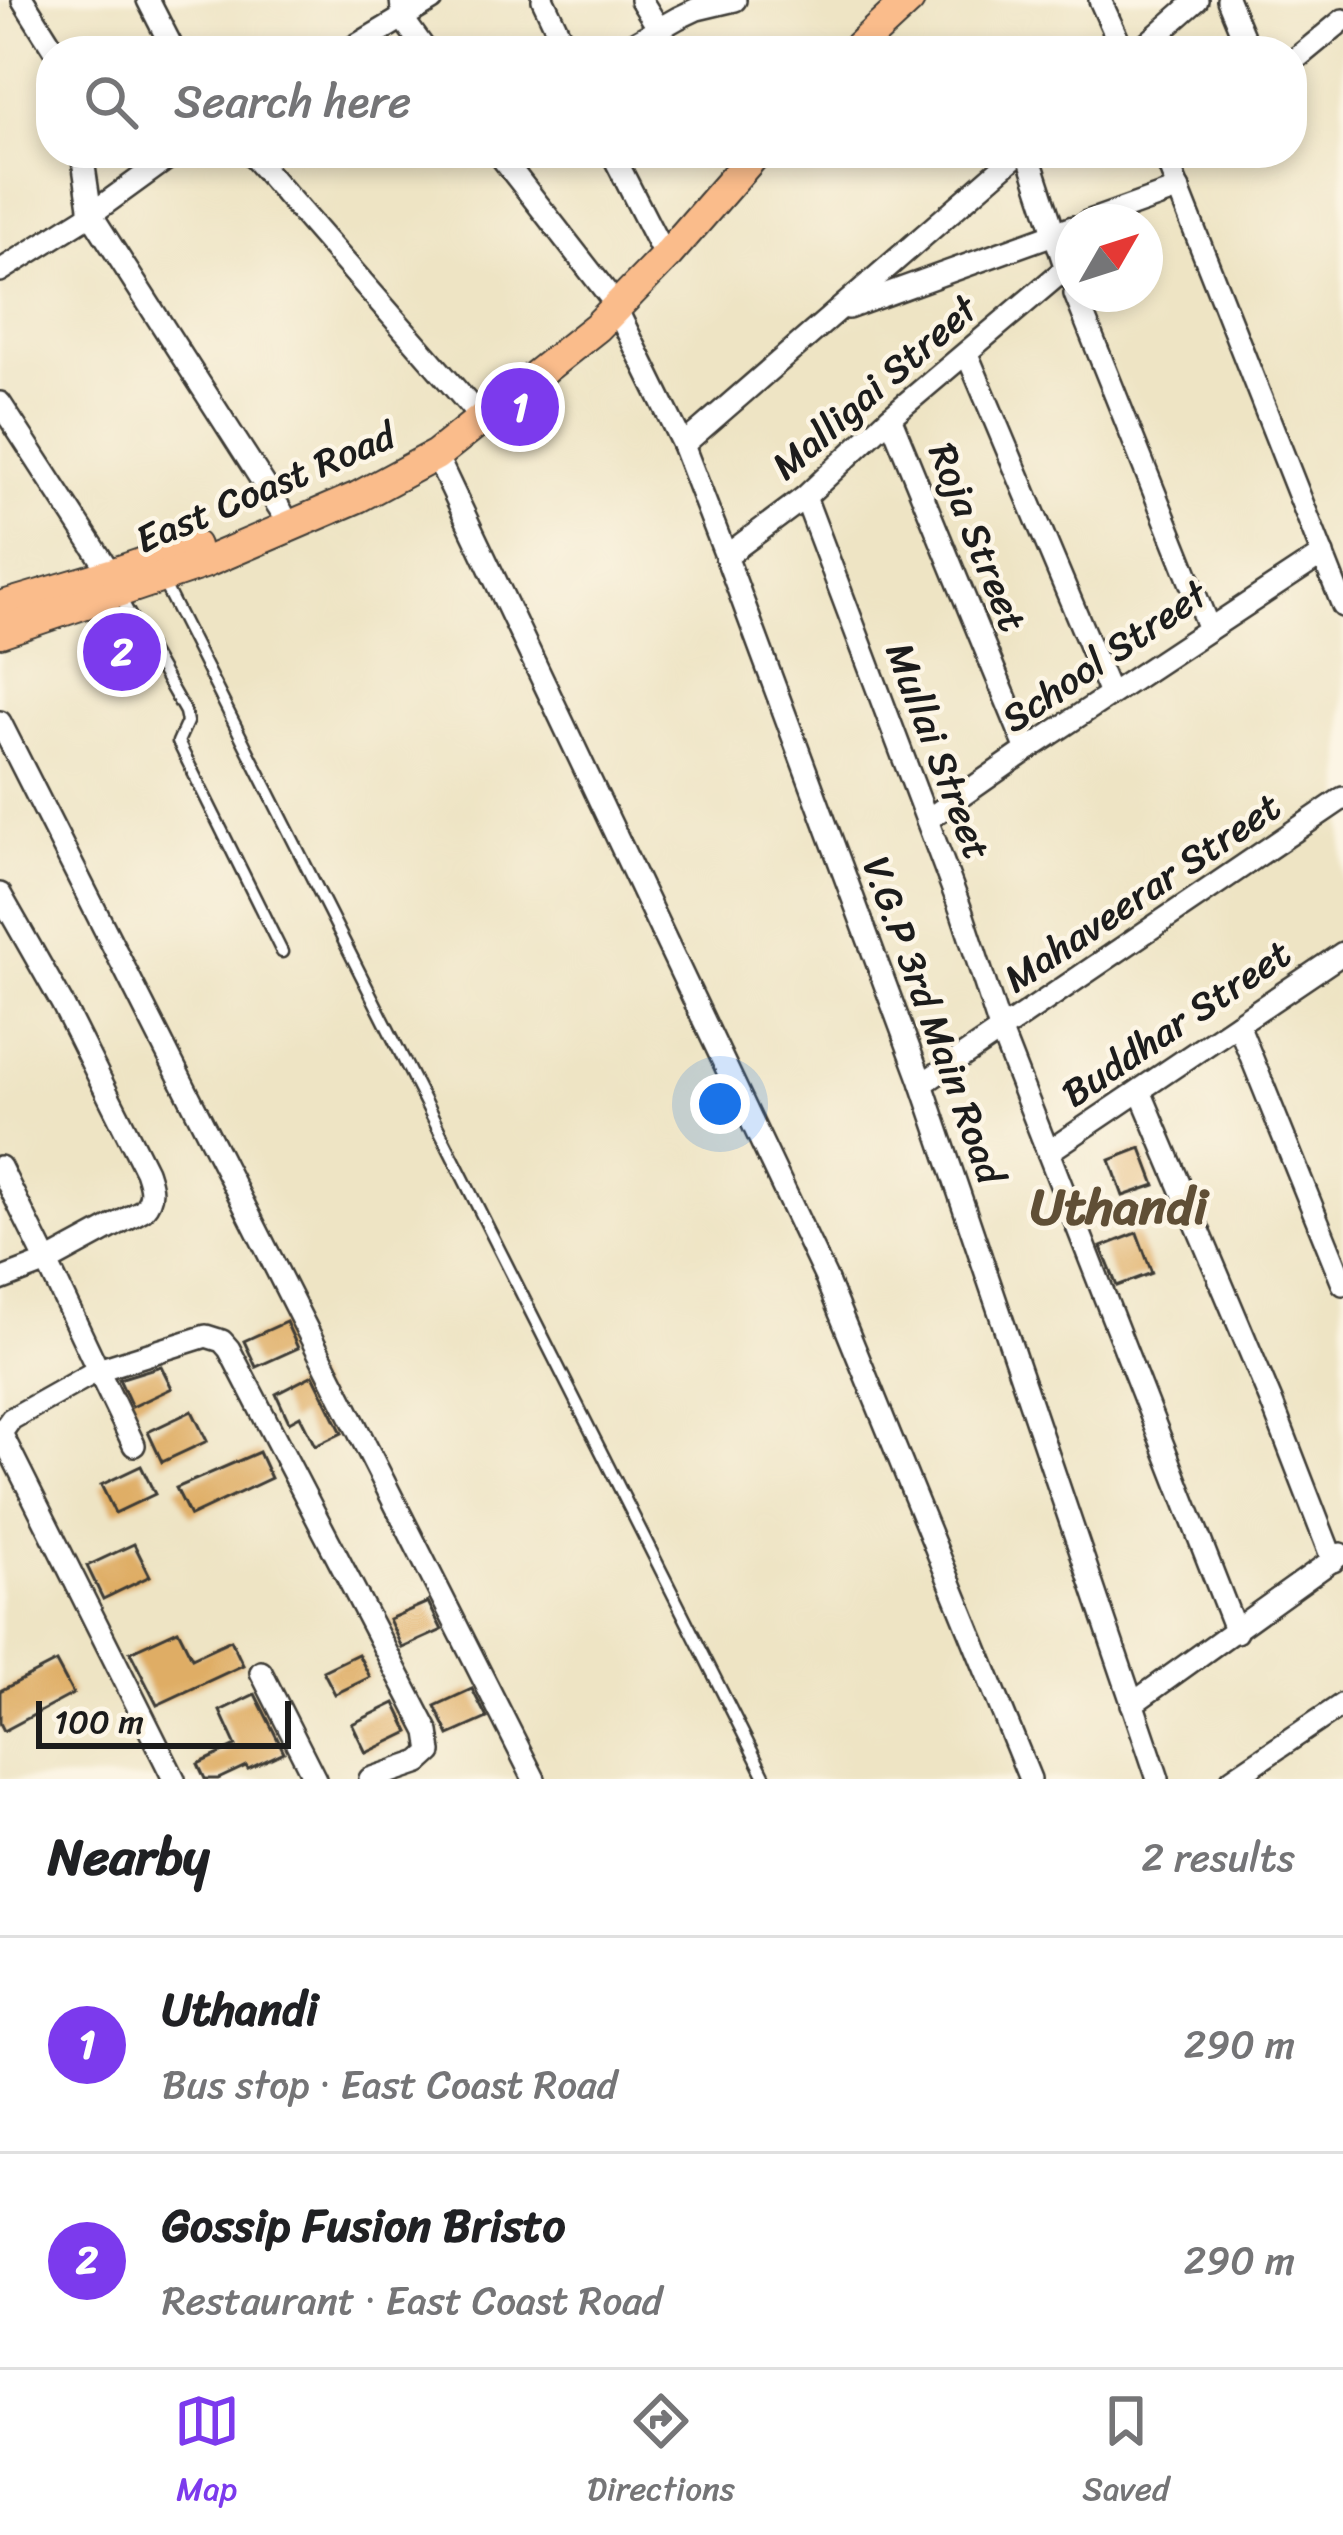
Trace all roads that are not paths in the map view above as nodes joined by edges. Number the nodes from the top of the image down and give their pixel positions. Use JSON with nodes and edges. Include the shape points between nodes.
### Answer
{"nodes":[{"id":1,"x":23,"y":0,"type":"edge"},
{"id":2,"x":148,"y":0,"type":"edge"},
{"id":3,"x":432,"y":0,"type":"edge"},
{"id":4,"x":543,"y":0,"type":"edge"},
{"id":5,"x":640,"y":0,"type":"edge"},
{"id":6,"x":735,"y":0,"type":"edge"},
{"id":7,"x":881,"y":0,"type":"edge"},
{"id":8,"x":909,"y":0,"type":"edge"},
{"id":9,"x":1100,"y":0,"type":"edge"},
{"id":10,"x":1197,"y":0,"type":"edge"},
{"id":11,"x":1228,"y":0,"type":"edge"},
{"id":12,"x":402,"y":9,"type":"edge"},
{"id":13,"x":1343,"y":20,"type":"edge"},
{"id":14,"x":659,"y":28,"type":"junction"},
{"id":15,"x":46,"y":36,"type":"edge"},
{"id":16,"x":166,"y":36,"type":"edge"},
{"id":17,"x":367,"y":36,"type":"edge"},
{"id":18,"x":417,"y":36,"type":"edge"},
{"id":19,"x":560,"y":36,"type":"edge"},
{"id":20,"x":645,"y":36,"type":"edge"},
{"id":21,"x":847,"y":36,"type":"edge"},
{"id":22,"x":870,"y":36,"type":"edge"},
{"id":23,"x":1116,"y":36,"type":"edge"},
{"id":24,"x":1156,"y":36,"type":"edge"},
{"id":25,"x":1243,"y":36,"type":"edge"},
{"id":26,"x":1307,"y":50,"type":"edge"},
{"id":27,"x":84,"y":168,"type":"edge"},
{"id":28,"x":155,"y":168,"type":"edge"},
{"id":29,"x":263,"y":168,"type":"edge"},
{"id":30,"x":510,"y":168,"type":"edge"},
{"id":31,"x":620,"y":168,"type":"edge"},
{"id":32,"x":728,"y":168,"type":"edge"},
{"id":33,"x":743,"y":168,"type":"edge"},
{"id":34,"x":1006,"y":168,"type":"edge"},
{"id":35,"x":1032,"y":168,"type":"edge"},
{"id":36,"x":1170,"y":168,"type":"edge"},
{"id":37,"x":1178,"y":189,"type":"junction"},
{"id":38,"x":1137,"y":204,"type":"edge"},
{"id":39,"x":1055,"y":213,"type":"edge"},
{"id":40,"x":92,"y":214,"type":"junction"},
{"id":41,"x":1055,"y":234,"type":"edge"},
{"id":42,"x":660,"y":247,"type":"junction"},
{"id":43,"x":0,"y":271,"type":"edge"},
{"id":44,"x":1055,"y":295,"type":"edge"},
{"id":45,"x":613,"y":303,"type":"junction"},
{"id":46,"x":1082,"y":312,"type":"edge"},
{"id":47,"x":834,"y":313,"type":"junction"},
{"id":48,"x":967,"y":354,"type":"junction"},
{"id":49,"x":0,"y":403,"type":"edge"},
{"id":50,"x":473,"y":409,"type":"junction"},
{"id":51,"x":890,"y":417,"type":"junction"},
{"id":52,"x":682,"y":445,"type":"junction"},
{"id":53,"x":436,"y":455,"type":"junction"},
{"id":54,"x":805,"y":496,"type":"junction"},
{"id":55,"x":282,"y":512,"type":"junction"},
{"id":56,"x":1323,"y":554,"type":"junction"},
{"id":57,"x":727,"y":556,"type":"junction"},
{"id":58,"x":161,"y":579,"type":"junction"},
{"id":59,"x":114,"y":583,"type":"junction"},
{"id":60,"x":0,"y":607,"type":"edge"},
{"id":61,"x":1343,"y":607,"type":"edge"},
{"id":62,"x":1209,"y":629,"type":"junction"},
{"id":63,"x":0,"y":632,"type":"edge"},
{"id":64,"x":1110,"y":694,"type":"junction"},
{"id":65,"x":0,"y":722,"type":"edge"},
{"id":66,"x":1027,"y":750,"type":"junction"},
{"id":67,"x":1343,"y":798,"type":"edge"},
{"id":68,"x":927,"y":820,"type":"junction"},
{"id":69,"x":0,"y":895,"type":"edge"},
{"id":70,"x":282,"y":952,"type":"dead end"},
{"id":71,"x":1343,"y":953,"type":"edge"},
{"id":72,"x":1238,"y":1024,"type":"junction"},
{"id":73,"x":1001,"y":1032,"type":"junction"},
{"id":74,"x":922,"y":1084,"type":"junction"},
{"id":75,"x":1140,"y":1091,"type":"junction"},
{"id":76,"x":1048,"y":1152,"type":"junction"},
{"id":77,"x":0,"y":1167,"type":"edge"},
{"id":78,"x":46,"y":1262,"type":"junction"},
{"id":79,"x":0,"y":1280,"type":"edge"},
{"id":80,"x":1343,"y":1284,"type":"edge"},
{"id":81,"x":98,"y":1370,"type":"junction"},
{"id":82,"x":134,"y":1445,"type":"dead end"},
{"id":83,"x":1338,"y":1557,"type":"edge"},
{"id":84,"x":1235,"y":1631,"type":"junction"},
{"id":85,"x":260,"y":1672,"type":"dead end"},
{"id":86,"x":1132,"y":1704,"type":"junction"},
{"id":87,"x":1343,"y":1704,"type":"edge"},
{"id":88,"x":174,"y":1779,"type":"edge"},
{"id":89,"x":315,"y":1779,"type":"edge"},
{"id":90,"x":370,"y":1779,"type":"edge"},
{"id":91,"x":534,"y":1779,"type":"edge"},
{"id":92,"x":766,"y":1779,"type":"edge"},
{"id":93,"x":1030,"y":1779,"type":"edge"},
{"id":94,"x":1158,"y":1779,"type":"edge"},
{"id":95,"x":1232,"y":1779,"type":"edge"}],
"edges":[{"from":1,"to":15,"type":"street"},
{"from":2,"to":16,"type":"street"},
{"from":3,"to":12,"type":"street"},
{"from":4,"to":19,"type":"street"},
{"from":5,"to":14,"type":"street"},
{"from":6,"to":14,"type":"street"},
{"from":7,"to":21,"type":"main road"},
{"from":8,"to":22,"type":"main road"},
{"from":9,"to":23,"type":"street"},
{"from":10,"to":24,"type":"street"},
{"from":11,"to":25,"type":"street"},
{"from":12,"to":17,"type":"street"},
{"from":12,"to":18,"type":"street"},
{"from":13,"to":26,"type":"street"},
{"from":14,"to":20,"type":"street"},
{"from":27,"to":40,"type":"street"},
{"from":28,"to":40,"type":"street"},
{"from":29,"to":50,"type":"street"},
{"from":30,"to":45,"type":"street","name":"V.G.P 3rd Main Road"},
{"from":31,"to":42,"type":"street"},
{"from":32,"to":42,"type":"main road","name":"East Coast Road"},
{"from":33,"to":45,"type":"main road","name":"East Coast Road"},
{"from":34,"to":47,"type":"street"},
{"from":35,"to":39,"type":"street"},
{"from":36,"to":37,"type":"street"},
{"from":37,"to":38,"type":"street"},
{"from":37,"to":56,"type":"street"},
{"from":40,"to":43,"type":"street"},
{"from":40,"to":55,"type":"street"},
{"from":41,"to":47,"type":"street"},
{"from":42,"to":45,"type":"main road","name":"East Coast Road"},
{"from":44,"to":48,"type":"street","name":"Malligai Street"},
{"from":45,"to":50,"type":"main road","name":"East Coast Road"},
{"from":45,"to":52,"type":"street","name":"V.G.P 3rd Main Road"},
{"from":45,"to":53,"type":"main road","name":"East Coast Road","via":[[597,327]]},
{"from":46,"to":62,"type":"street"},
{"from":47,"to":52,"type":"street"},
{"from":48,"to":51,"type":"street","name":"Malligai Street"},
{"from":48,"to":64,"type":"street"},
{"from":49,"to":59,"type":"street"},
{"from":50,"to":55,"type":"main road","name":"East Coast Road","via":[[353,482]]},
{"from":51,"to":54,"type":"street","name":"Malligai Street"},
{"from":51,"to":66,"type":"street","name":"Roja Street"},
{"from":52,"to":57,"type":"street","name":"V.G.P 3rd Main Road"},
{"from":53,"to":58,"type":"main road","name":"East Coast Road","via":[[358,497]]},
{"from":53,"to":93,"type":"street","via":[[825,1276]]},
{"from":54,"to":57,"type":"street","name":"Malligai Street"},
{"from":54,"to":68,"type":"street","name":"Mullai Street"},
{"from":55,"to":59,"type":"main road","name":"East Coast Road"},
{"from":56,"to":61,"type":"street"},
{"from":56,"to":62,"type":"street","name":"School Street"},
{"from":57,"to":74,"type":"street","name":"V.G.P 3rd Main Road"},
{"from":58,"to":59,"type":"main road","name":"East Coast Road"},
{"from":58,"to":92,"type":"lane"},
{"from":59,"to":60,"type":"main road"},
{"from":59,"to":63,"type":"main road"},
{"from":59,"to":70,"type":"lane","via":[[185,712],[178,742]]},
{"from":62,"to":64,"type":"street","name":"School Street"},
{"from":64,"to":66,"type":"street","name":"School Street"},
{"from":65,"to":91,"type":"street"},
{"from":66,"to":68,"type":"street","name":"School Street"},
{"from":67,"to":73,"type":"street","name":"Mahaveerar Street"},
{"from":68,"to":73,"type":"street","name":"Mullai Street"},
{"from":69,"to":78,"type":"street","via":[[152,1190],[143,1210]]},
{"from":71,"to":72,"type":"street","name":"Buddhar Street"},
{"from":72,"to":75,"type":"street","name":"Buddhar Street"},
{"from":72,"to":80,"type":"street"},
{"from":73,"to":74,"type":"street","name":"Mahaveerar Street"},
{"from":73,"to":76,"type":"street","name":"Mullai Street"},
{"from":74,"to":86,"type":"street","name":"V.G.P 3rd Main Road"},
{"from":75,"to":76,"type":"street","name":"Buddhar Street"},
{"from":75,"to":83,"type":"street"},
{"from":76,"to":84,"type":"street","name":"Mullai Street"},
{"from":77,"to":78,"type":"street"},
{"from":78,"to":79,"type":"street"},
{"from":78,"to":81,"type":"street"},
{"from":81,"to":82,"type":"street"},
{"from":81,"to":88,"type":"street","via":[[11,1419],[1,1433]]},
{"from":81,"to":90,"type":"street","via":[[206,1336],[229,1349],[428,1732],[430,1752],[420,1762]]},
{"from":83,"to":84,"type":"street"},
{"from":84,"to":86,"type":"street"},
{"from":85,"to":89,"type":"street"},
{"from":86,"to":94,"type":"street","name":"V.G.P 3rd Main Road"},
{"from":87,"to":95,"type":"street"}]}
